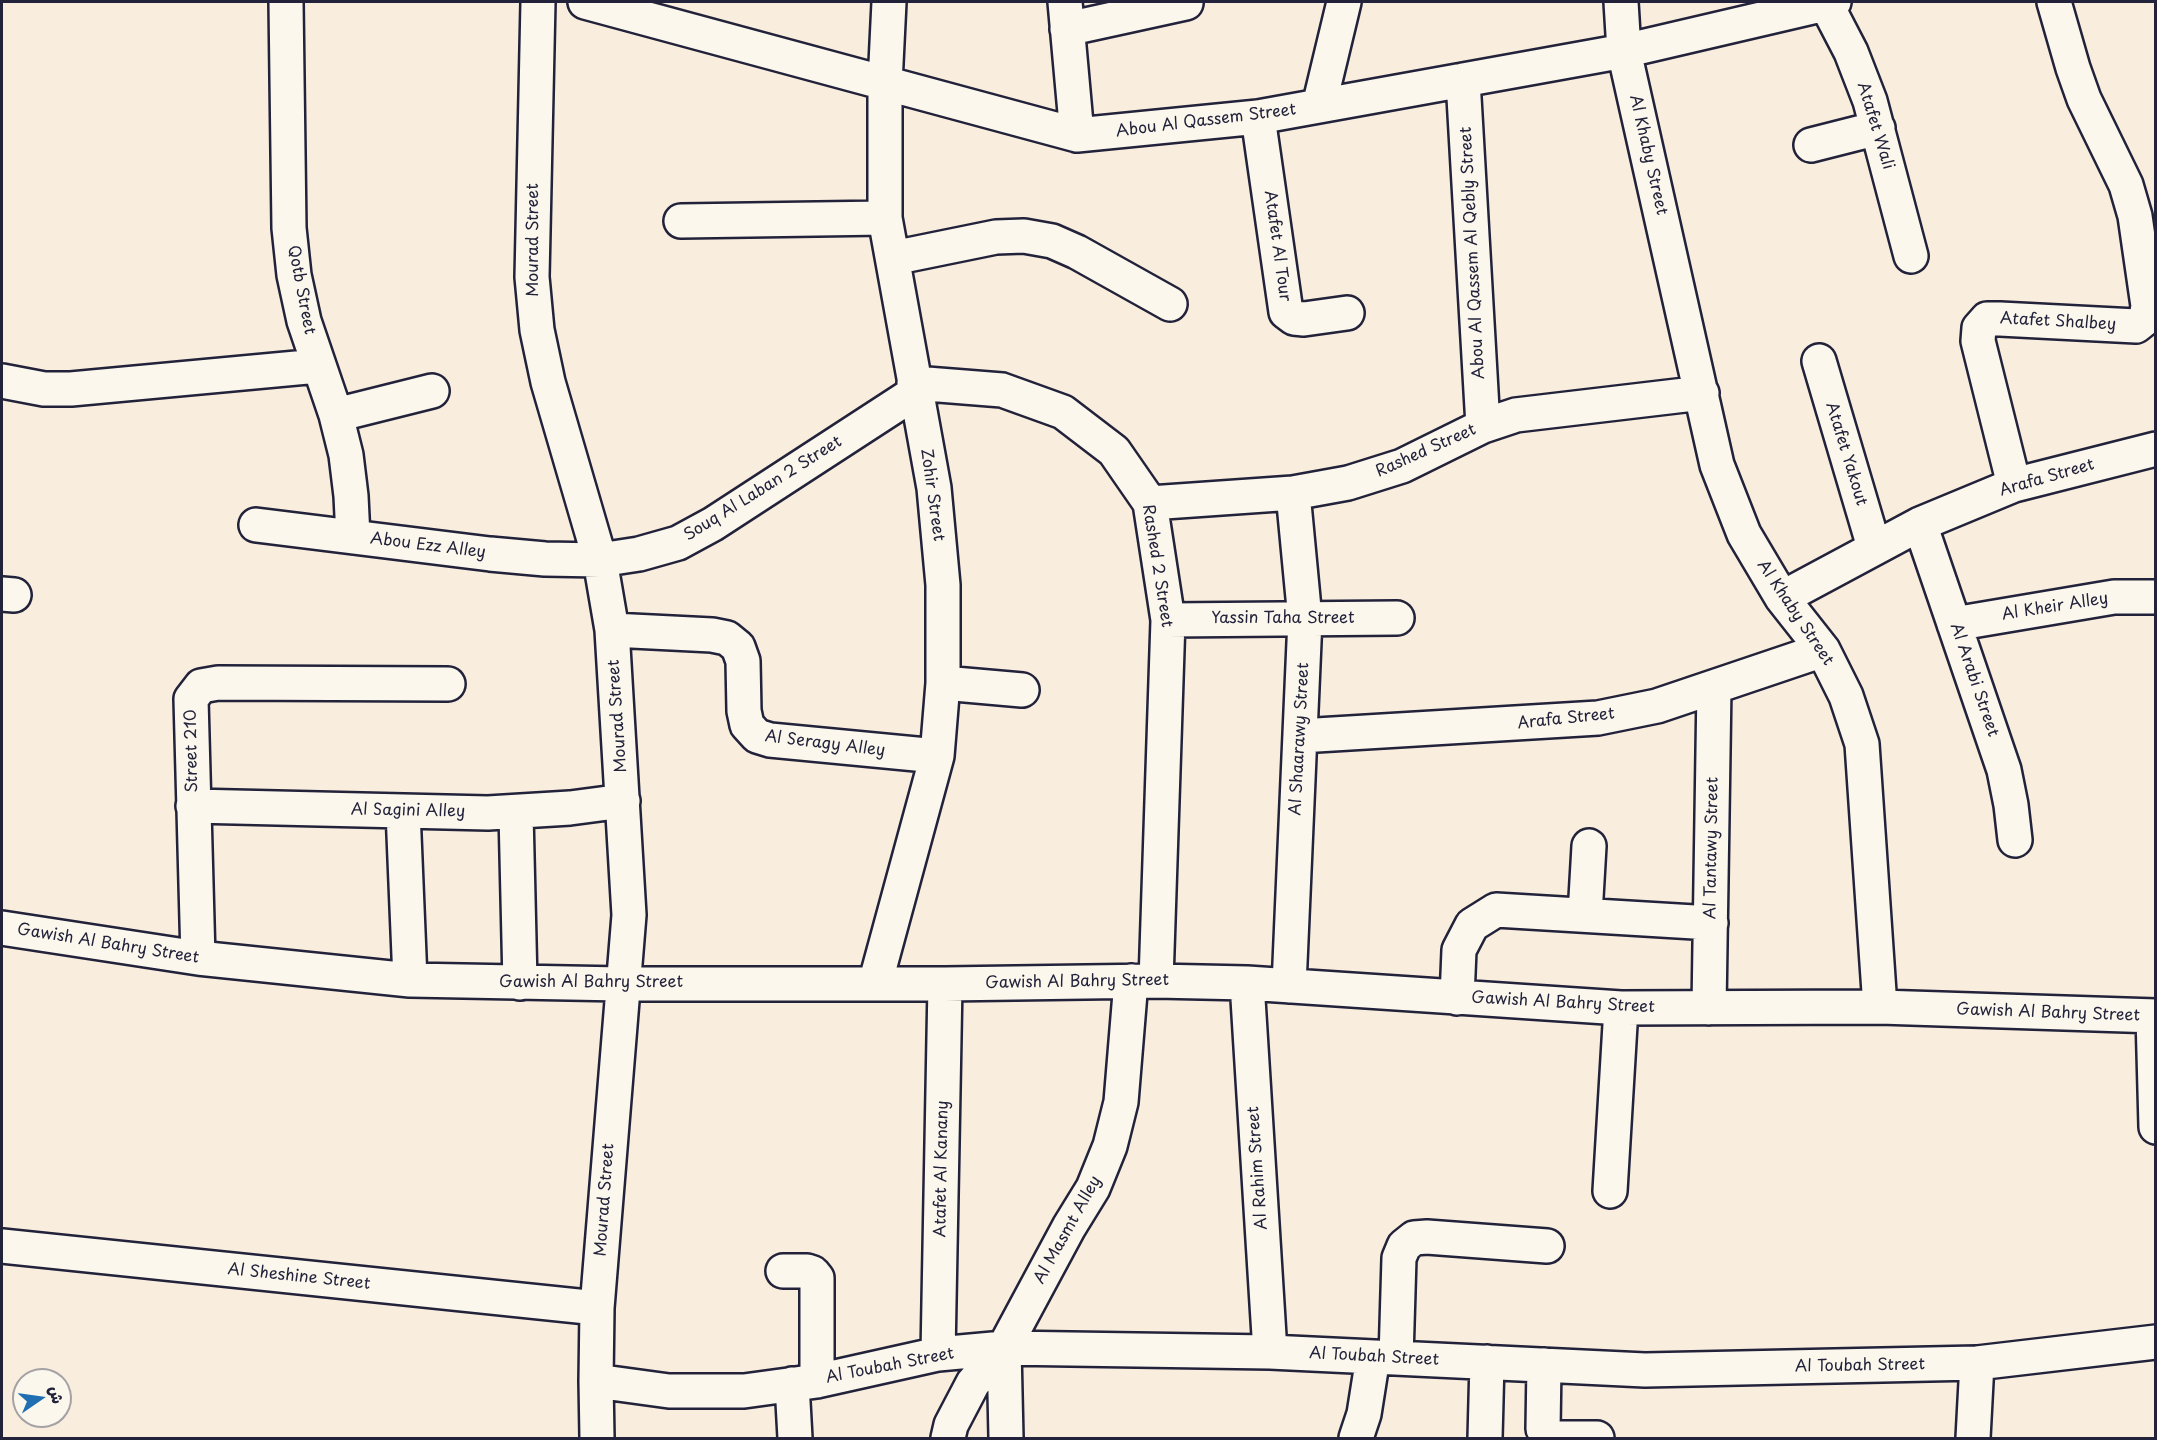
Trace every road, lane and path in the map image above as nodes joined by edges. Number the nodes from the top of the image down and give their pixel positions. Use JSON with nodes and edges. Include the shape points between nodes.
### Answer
{"nodes":[{"id":1,"x":286,"y":2,"type":"edge"},
{"id":2,"x":538,"y":2,"type":"edge"},
{"id":3,"x":585,"y":2,"type":"edge"},
{"id":4,"x":889,"y":2,"type":"edge"},
{"id":5,"x":1344,"y":2,"type":"edge"},
{"id":6,"x":1621,"y":2,"type":"edge"},
{"id":7,"x":2054,"y":2,"type":"edge"},
{"id":8,"x":1186,"y":3,"type":"dead end"},
{"id":9,"x":1828,"y":3,"type":"edge"},
{"id":10,"x":1066,"y":15,"type":"edge"},
{"id":11,"x":1624,"y":51,"type":"junction"},
{"id":12,"x":1463,"y":80,"type":"junction"},
{"id":13,"x":885,"y":84,"type":"junction"},
{"id":14,"x":1319,"y":106,"type":"junction"},
{"id":15,"x":1258,"y":117,"type":"junction"},
{"id":16,"x":1878,"y":128,"type":"junction"},
{"id":17,"x":1077,"y":135,"type":"junction"},
{"id":18,"x":1811,"y":146,"type":"dead end"},
{"id":19,"x":885,"y":218,"type":"junction"},
{"id":20,"x":681,"y":220,"type":"dead end"},
{"id":21,"x":1911,"y":256,"type":"dead end"},
{"id":22,"x":893,"y":258,"type":"junction"},
{"id":23,"x":1170,"y":304,"type":"dead end"},
{"id":24,"x":1347,"y":313,"type":"dead end"},
{"id":25,"x":1819,"y":361,"type":"dead end"},
{"id":26,"x":318,"y":366,"type":"junction"},
{"id":27,"x":2,"y":381,"type":"edge"},
{"id":28,"x":915,"y":387,"type":"junction"},
{"id":29,"x":432,"y":391,"type":"dead end"},
{"id":30,"x":1702,"y":393,"type":"junction"},
{"id":31,"x":336,"y":415,"type":"junction"},
{"id":32,"x":1483,"y":426,"type":"junction"},
{"id":33,"x":2156,"y":449,"type":"edge"},
{"id":34,"x":2014,"y":485,"type":"junction"},
{"id":35,"x":1293,"y":493,"type":"junction"},
{"id":36,"x":1150,"y":503,"type":"junction"},
{"id":37,"x":1920,"y":524,"type":"junction"},
{"id":38,"x":256,"y":525,"type":"dead end"},
{"id":39,"x":353,"y":537,"type":"junction"},
{"id":40,"x":1874,"y":547,"type":"junction"},
{"id":41,"x":600,"y":560,"type":"junction"},
{"id":42,"x":2156,"y":597,"type":"edge"},
{"id":43,"x":1782,"y":598,"type":"junction"},
{"id":44,"x":1397,"y":618,"type":"dead end"},
{"id":45,"x":1305,"y":619,"type":"junction"},
{"id":46,"x":1168,"y":620,"type":"junction"},
{"id":47,"x":1954,"y":624,"type":"junction"},
{"id":48,"x":612,"y":630,"type":"junction"},
{"id":49,"x":1823,"y":650,"type":"junction"},
{"id":50,"x":943,"y":683,"type":"junction"},
{"id":51,"x":448,"y":684,"type":"dead end"},
{"id":52,"x":1714,"y":687,"type":"junction"},
{"id":53,"x":1022,"y":690,"type":"dead end"},
{"id":54,"x":1300,"y":736,"type":"junction"},
{"id":55,"x":936,"y":756,"type":"junction"},
{"id":56,"x":623,"y":801,"type":"junction"},
{"id":57,"x":193,"y":806,"type":"junction"},
{"id":58,"x":403,"y":811,"type":"junction"},
{"id":59,"x":516,"y":813,"type":"junction"},
{"id":60,"x":2014,"y":840,"type":"dead end"},
{"id":61,"x":1589,"y":846,"type":"dead end"},
{"id":62,"x":1585,"y":915,"type":"junction"},
{"id":63,"x":1710,"y":923,"type":"junction"},
{"id":64,"x":2,"y":928,"type":"edge"},
{"id":65,"x":198,"y":958,"type":"junction"},
{"id":66,"x":410,"y":980,"type":"junction"},
{"id":67,"x":1143,"y":981,"type":"junction"},
{"id":68,"x":520,"y":983,"type":"junction"},
{"id":69,"x":1247,"y":983,"type":"junction"},
{"id":70,"x":622,"y":984,"type":"junction"},
{"id":71,"x":875,"y":984,"type":"junction"},
{"id":72,"x":945,"y":984,"type":"junction"},
{"id":73,"x":1289,"y":986,"type":"junction"},
{"id":74,"x":1457,"y":998,"type":"junction"},
{"id":75,"x":1880,"y":1007,"type":"junction"},
{"id":76,"x":1621,"y":1008,"type":"junction"},
{"id":77,"x":1710,"y":1008,"type":"junction"},
{"id":78,"x":2154,"y":1016,"type":"edge"},
{"id":79,"x":2156,"y":1127,"type":"edge"},
{"id":80,"x":1610,"y":1191,"type":"dead end"},
{"id":81,"x":2,"y":1246,"type":"edge"},
{"id":82,"x":1547,"y":1246,"type":"dead end"},
{"id":83,"x":783,"y":1271,"type":"dead end"},
{"id":84,"x":597,"y":1308,"type":"junction"},
{"id":85,"x":2156,"y":1342,"type":"edge"},
{"id":86,"x":1004,"y":1348,"type":"junction"},
{"id":87,"x":1270,"y":1352,"type":"junction"},
{"id":88,"x":938,"y":1354,"type":"junction"},
{"id":89,"x":1385,"y":1358,"type":"junction"},
{"id":90,"x":1487,"y":1362,"type":"junction"},
{"id":91,"x":1977,"y":1363,"type":"junction"},
{"id":92,"x":1544,"y":1365,"type":"junction"},
{"id":93,"x":596,"y":1381,"type":"junction"},
{"id":94,"x":805,"y":1383,"type":"junction"},
{"id":95,"x":597,"y":1438,"type":"edge"},
{"id":96,"x":795,"y":1438,"type":"edge"},
{"id":97,"x":948,"y":1438,"type":"edge"},
{"id":98,"x":1006,"y":1438,"type":"edge"},
{"id":99,"x":1356,"y":1438,"type":"edge"},
{"id":100,"x":1485,"y":1438,"type":"edge"},
{"id":101,"x":1597,"y":1438,"type":"edge"},
{"id":102,"x":1973,"y":1438,"type":"edge"}],
"edges":[{"from":1,"to":26,"type":"street","name":"Qotb Street","via":[[289,228],[294,275]]},
{"from":2,"to":41,"type":"street","name":"Mourad Street","via":[[532,278],[537,330],[548,382]]},
{"from":3,"to":13,"type":"street","name":"Abou Al Qassem Street"},
{"from":4,"to":13,"type":"street","name":"Zohir Street"},
{"from":5,"to":14,"type":"street"},
{"from":6,"to":11,"type":"street","name":"Al Khaby Street"},
{"from":7,"to":34,"type":"street","name":"Atafet Shalbey","via":[[2084,99],[2126,185],[2135,216],[2148,306],[2146,318],[2136,326],[1988,319],[1978,328]]},
{"from":8,"to":10,"type":"street"},
{"from":9,"to":11,"type":"street","name":"Abou Al Qassem Street"},
{"from":9,"to":16,"type":"street","name":"Atafet Wali","via":[[1851,52]]},
{"from":10,"to":17,"type":"street"},
{"from":11,"to":12,"type":"street","name":"Abou Al Qassem Street"},
{"from":11,"to":30,"type":"street","name":"Al Khaby Street"},
{"from":12,"to":14,"type":"street","name":"Abou Al Qassem Street"},
{"from":12,"to":32,"type":"street","name":"Abou Al Qassem Al Qebly Street"},
{"from":13,"to":17,"type":"street","name":"Abou Al Qassem Street"},
{"from":13,"to":19,"type":"street","name":"Zohir Street"},
{"from":14,"to":15,"type":"street","name":"Abou Al Qassem Street"},
{"from":15,"to":17,"type":"street","name":"Abou Al Qassem Street"},
{"from":15,"to":24,"type":"street","name":"Atafet Al Tour","via":[[1286,312],[1304,319]]},
{"from":16,"to":18,"type":"street"},
{"from":16,"to":21,"type":"street","name":"Atafet Wali"},
{"from":19,"to":20,"type":"street"},
{"from":19,"to":22,"type":"street","name":"Zohir Street"},
{"from":22,"to":23,"type":"street","via":[[996,237],[1024,236],[1052,241],[1077,252]]},
{"from":22,"to":28,"type":"street","name":"Zohir Street"},
{"from":25,"to":40,"type":"street","name":"Atafet Yakout"},
{"from":26,"to":27,"type":"street","via":[[71,389],[44,389]]},
{"from":26,"to":31,"type":"street","name":"Qotb Street"},
{"from":28,"to":36,"type":"street","name":"Rashed 2 Street","via":[[1002,390],[1063,412],[1114,451]]},
{"from":28,"to":41,"type":"street","name":"Souq Al Laban 2 Street","via":[[713,524],[678,543]]},
{"from":28,"to":50,"type":"street","name":"Zohir Street","via":[[934,488],[943,585]]},
{"from":29,"to":31,"type":"street"},
{"from":30,"to":32,"type":"street","name":"Rashed Street","via":[[1516,416]]},
{"from":30,"to":43,"type":"street","name":"Al Khaby Street","via":[[1717,465],[1740,525]]},
{"from":31,"to":39,"type":"street","name":"Qotb Street","via":[[346,455]]},
{"from":32,"to":35,"type":"street","name":"Rashed Street","via":[[1402,466],[1348,483]]},
{"from":33,"to":34,"type":"street","name":"Arafa Street"},
{"from":34,"to":37,"type":"street","name":"Arafa Street"},
{"from":35,"to":36,"type":"street","name":"Rashed Street"},
{"from":35,"to":45,"type":"street","name":"Al Shaarawy Street"},
{"from":36,"to":46,"type":"street","name":"Rashed 2 Street"},
{"from":37,"to":40,"type":"street","name":"Arafa Street"},
{"from":37,"to":47,"type":"street","name":"Al Arabi Street"},
{"from":38,"to":39,"type":"street","name":"Abou Ezz Alley"},
{"from":39,"to":41,"type":"street","name":"Abou Ezz Alley","via":[[490,554]]},
{"from":40,"to":43,"type":"street","name":"Arafa Street"},
{"from":41,"to":48,"type":"street","name":"Mourad Street"},
{"from":42,"to":47,"type":"street","name":"Al Kheir Alley","via":[[2114,597]]},
{"from":43,"to":49,"type":"street","name":"Al Khaby Street"},
{"from":44,"to":45,"type":"street","name":"Yassin Taha Street"},
{"from":45,"to":46,"type":"street","name":"Yassin Taha Street"},
{"from":45,"to":54,"type":"street","name":"Al Shaarawy Street"},
{"from":46,"to":67,"type":"street","name":"Rashed 2 Street"},
{"from":47,"to":60,"type":"street","name":"Al Arabi Street","via":[[2004,770]]},
{"from":48,"to":55,"type":"street","name":"Al Seragy Alley","via":[[726,638],[738,647],[743,660],[744,711],[747,725],[757,736]]},
{"from":48,"to":56,"type":"street","name":"Mourad Street"},
{"from":49,"to":52,"type":"street","name":"Arafa Street"},
{"from":49,"to":75,"type":"street","name":"Al Khaby Street","via":[[1846,696],[1862,744]]},
{"from":50,"to":53,"type":"street"},
{"from":50,"to":55,"type":"street","name":"Zohir Street"},
{"from":51,"to":57,"type":"street","name":"Street 210","via":[[201,686],[191,699]]},
{"from":52,"to":54,"type":"street","name":"Arafa Street","via":[[1657,706],[1598,718]]},
{"from":52,"to":63,"type":"street","name":"Al Tantawy Street"},
{"from":54,"to":73,"type":"street","name":"Al Shaarawy Street"},
{"from":55,"to":71,"type":"street","name":"Zohir Street"},
{"from":56,"to":59,"type":"street","name":"Al Sagini Alley"},
{"from":56,"to":70,"type":"street","name":"Mourad Street","via":[[629,915]]},
{"from":57,"to":58,"type":"street","name":"Al Sagini Alley"},
{"from":57,"to":65,"type":"street","name":"Street 210"},
{"from":58,"to":59,"type":"street","name":"Al Sagini Alley"},
{"from":58,"to":66,"type":"street"},
{"from":59,"to":68,"type":"street"},
{"from":61,"to":62,"type":"street"},
{"from":62,"to":63,"type":"street"},
{"from":62,"to":74,"type":"street","via":[[1496,910],[1472,925],[1459,950]]},
{"from":63,"to":77,"type":"street","name":"Al Tantawy Street"},
{"from":64,"to":65,"type":"street","name":"Gawish Al Bahry Street"},
{"from":65,"to":66,"type":"street","name":"Gawish Al Bahry Street"},
{"from":66,"to":68,"type":"street","name":"Gawish Al Bahry Street"},
{"from":67,"to":69,"type":"street","name":"Gawish Al Bahry Street"},
{"from":67,"to":72,"type":"street","name":"Gawish Al Bahry Street"},
{"from":67,"to":86,"type":"street","name":"Al Masmt Alley","via":[[1110,1146],[1093,1188]]},
{"from":68,"to":70,"type":"street","name":"Gawish Al Bahry Street"},
{"from":69,"to":73,"type":"street","name":"Gawish Al Bahry Street"},
{"from":69,"to":87,"type":"street","name":"Al Rahim Street"},
{"from":70,"to":71,"type":"street","name":"Gawish Al Bahry Street"},
{"from":70,"to":84,"type":"street","name":"Mourad Street"},
{"from":71,"to":72,"type":"street","name":"Gawish Al Bahry Street"},
{"from":72,"to":88,"type":"street","name":"Atafet Al Kanany"},
{"from":73,"to":74,"type":"street","name":"Gawish Al Bahry Street"},
{"from":74,"to":76,"type":"street","name":"Gawish Al Bahry Street"},
{"from":75,"to":77,"type":"street","name":"Gawish Al Bahry Street"},
{"from":75,"to":78,"type":"street","name":"Gawish Al Bahry Street"},
{"from":76,"to":77,"type":"street","name":"Gawish Al Bahry Street"},
{"from":76,"to":80,"type":"street"},
{"from":78,"to":79,"type":"street"},
{"from":81,"to":84,"type":"street","name":"Al Sheshine Street"},
{"from":82,"to":89,"type":"street","via":[[1414,1238],[1404,1246],[1399,1258]]},
{"from":83,"to":94,"type":"street","via":[[807,1271],[817,1278]]},
{"from":84,"to":93,"type":"street","name":"Mourad Street"},
{"from":85,"to":91,"type":"street","name":"Al Toubah Street"},
{"from":86,"to":87,"type":"street","name":"Al Toubah Street"},
{"from":86,"to":88,"type":"street","name":"Al Toubah Street"},
{"from":86,"to":97,"type":"street","via":[[973,1383]]},
{"from":86,"to":98,"type":"street","name":"Al Masmt Alley"},
{"from":87,"to":89,"type":"street","name":"Al Toubah Street"},
{"from":88,"to":94,"type":"street","name":"Al Toubah Street"},
{"from":89,"to":90,"type":"street","name":"Al Toubah Street"},
{"from":89,"to":99,"type":"street"},
{"from":90,"to":92,"type":"street","name":"Al Toubah Street"},
{"from":90,"to":100,"type":"street"},
{"from":91,"to":92,"type":"street","name":"Al Toubah Street","via":[[1646,1370]]},
{"from":91,"to":102,"type":"street"},
{"from":92,"to":101,"type":"street","via":[[1543,1429],[1547,1435]]},
{"from":93,"to":94,"type":"street","name":"Al Toubah Street","via":[[669,1391],[744,1391]]},
{"from":93,"to":95,"type":"street","name":"Mourad Street"},
{"from":94,"to":96,"type":"street"}]}
